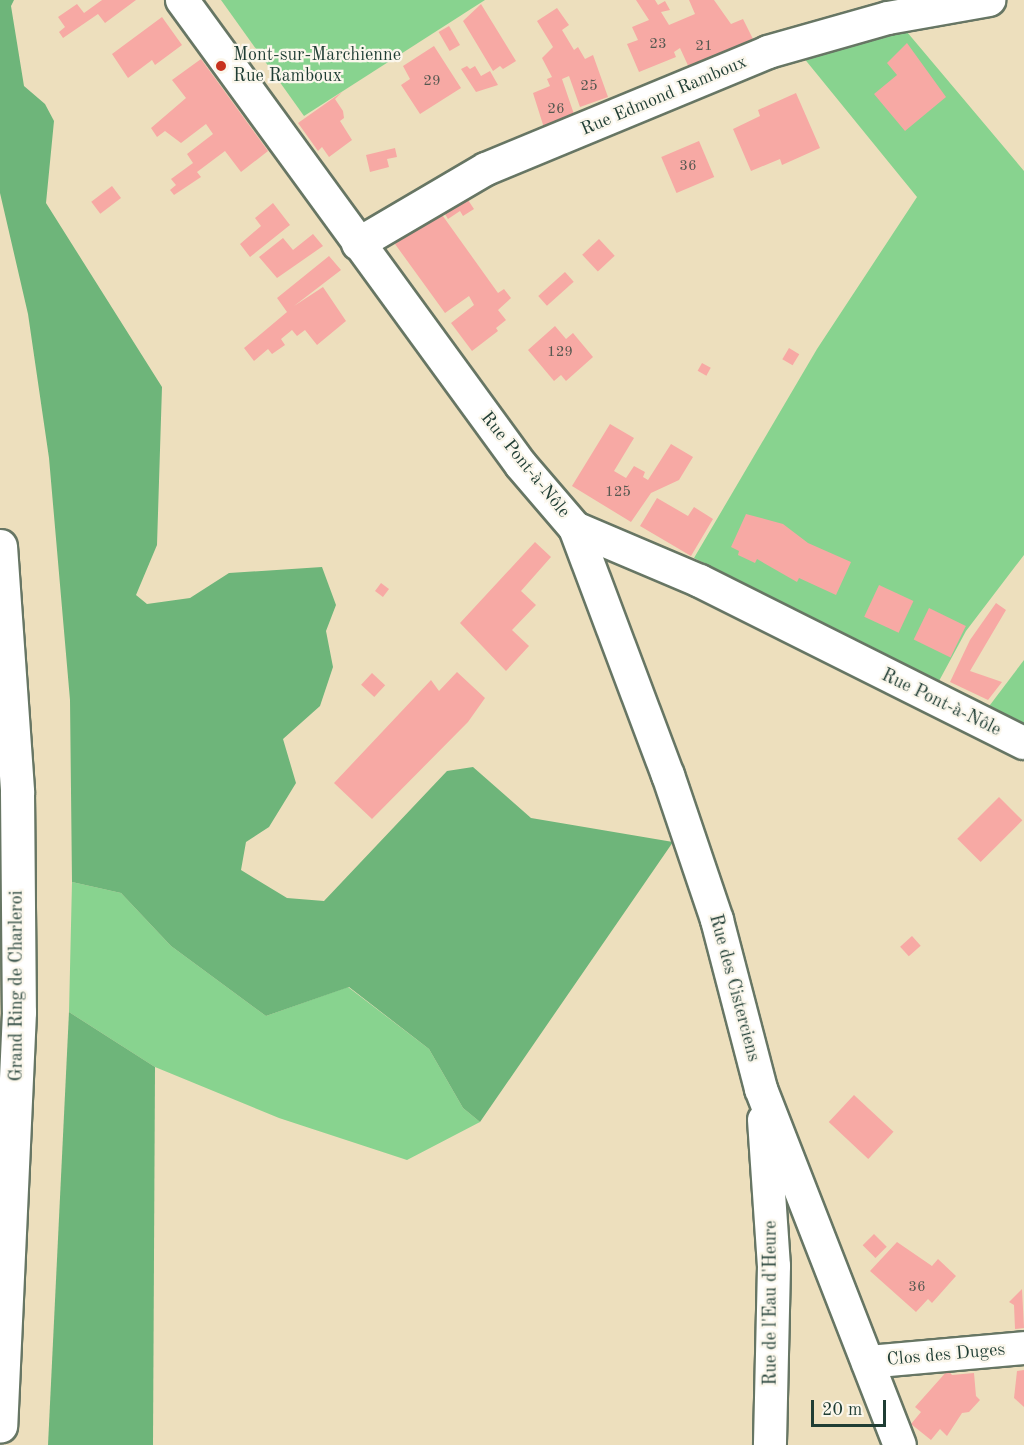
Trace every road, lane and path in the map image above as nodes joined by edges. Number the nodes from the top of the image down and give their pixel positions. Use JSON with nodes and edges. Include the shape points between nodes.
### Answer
{"nodes":[{"id":1,"x":182,"y":0,"type":"edge"},
{"id":2,"x":988,"y":0,"type":"edge"},
{"id":3,"x":358,"y":244,"type":"junction"},
{"id":4,"x":575,"y":528,"type":"junction"},
{"id":5,"x":0,"y":546,"type":"edge"},
{"id":6,"x":1024,"y":743,"type":"edge"},
{"id":7,"x":761,"y":1089,"type":"junction"},
{"id":8,"x":1024,"y":1348,"type":"edge"},
{"id":9,"x":868,"y":1362,"type":"junction"},
{"id":10,"x":0,"y":1426,"type":"edge"},
{"id":11,"x":0,"y":1433,"type":"edge"},
{"id":12,"x":3,"y":1445,"type":"edge"},
{"id":13,"x":770,"y":1445,"type":"edge"},
{"id":14,"x":900,"y":1445,"type":"edge"}],
"edges":[{"from":1,"to":3,"type":"street","name":"Rue Pont-à-Nôle"},
{"from":2,"to":3,"type":"street","name":"Rue Edmond Ramboux","via":[[888,18],[768,52],[486,169]]},
{"from":3,"to":4,"type":"street","name":"Rue Pont-à-Nôle","via":[[522,465]]},
{"from":4,"to":6,"type":"street","name":"Rue Pont-à-Nôle","via":[[700,581]]},
{"from":4,"to":7,"type":"street","name":"Rue des Cisterciens","via":[[669,775],[717,920]]},
{"from":5,"to":10,"type":"highway","name":"Grand Ring de Charleroi","via":[[17,792],[19,1011]]},
{"from":7,"to":9,"type":"street","name":"Rue des Cisterciens"},
{"from":7,"to":13,"type":"street","name":"Rue de l'Eau d'Heure","via":[[774,1266]]},
{"from":8,"to":9,"type":"street","name":"Clos des Duges"},
{"from":9,"to":14,"type":"street","name":"Rue des Cisterciens"},
{"from":11,"to":12,"type":"highway"}]}
